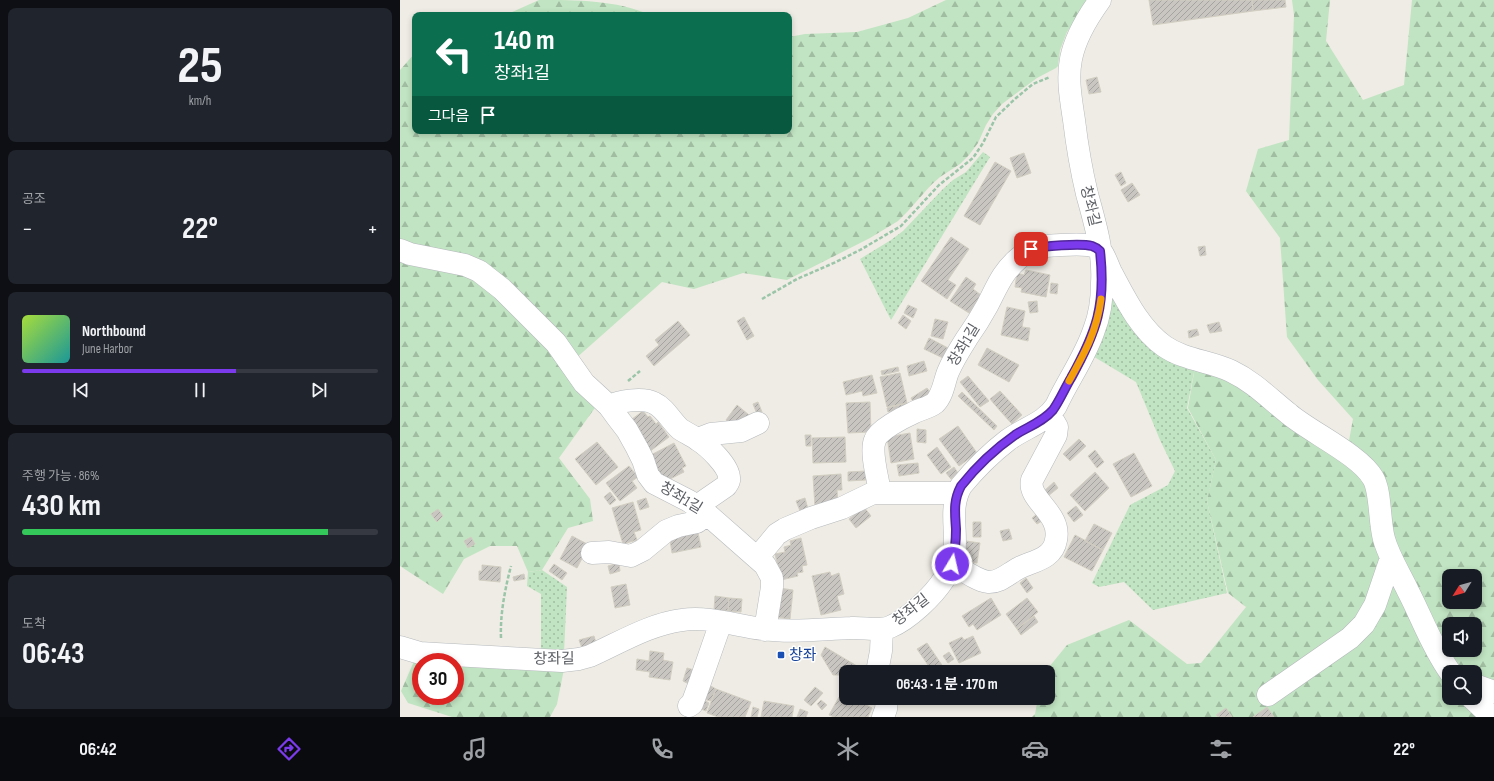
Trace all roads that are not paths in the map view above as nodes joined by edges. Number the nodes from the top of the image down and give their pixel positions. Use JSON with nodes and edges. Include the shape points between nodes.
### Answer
{"nodes":[{"id":1,"x":1100,"y":0,"type":"edge"},
{"id":2,"x":400,"y":250,"type":"edge"},
{"id":3,"x":1100,"y":251,"type":"junction"},
{"id":4,"x":609,"y":406,"type":"junction"},
{"id":5,"x":1050,"y":415,"type":"junction"},
{"id":6,"x":758,"y":423,"type":"dead end"},
{"id":7,"x":698,"y":439,"type":"junction"},
{"id":8,"x":880,"y":492,"type":"junction"},
{"id":9,"x":957,"y":493,"type":"junction"},
{"id":10,"x":702,"y":510,"type":"junction"},
{"id":11,"x":592,"y":553,"type":"dead end"},
{"id":12,"x":757,"y":558,"type":"junction"},
{"id":13,"x":1391,"y":558,"type":"junction"},
{"id":14,"x":952,"y":564,"type":"junction"},
{"id":15,"x":721,"y":622,"type":"junction"},
{"id":16,"x":882,"y":629,"type":"junction"},
{"id":17,"x":764,"y":630,"type":"junction"},
{"id":18,"x":400,"y":647,"type":"edge"},
{"id":19,"x":878,"y":665,"type":"edge"},
{"id":20,"x":1445,"y":665,"type":"edge"},
{"id":21,"x":1482,"y":688,"type":"edge"},
{"id":22,"x":1494,"y":692,"type":"edge"},
{"id":23,"x":1268,"y":696,"type":"dead end"},
{"id":24,"x":886,"y":705,"type":"edge"},
{"id":25,"x":1479,"y":705,"type":"edge"},
{"id":26,"x":689,"y":706,"type":"dead end"},
{"id":27,"x":883,"y":717,"type":"edge"},
{"id":28,"x":1492,"y":717,"type":"edge"}],
"edges":[{"from":1,"to":3,"type":"street","name":"창좌길","via":[[1075,45],[1070,75],[1071,103],[1082,174]]},
{"from":2,"to":4,"type":"street","name":"창좌1길","via":[[465,265],[490,278],[556,343],[584,382]]},
{"from":3,"to":5,"type":"street","name":"창좌길","via":[[1101,298],[1095,330]]},
{"from":3,"to":8,"type":"street","name":"창좌1길","via":[[1096,247],[1086,245],[1036,247],[1008,267],[953,361],[935,402],[894,424],[875,439],[874,450]]},
{"from":3,"to":13,"type":"street","via":[[1133,311],[1152,336],[1164,346],[1176,353],[1228,370],[1246,379],[1288,414],[1365,468],[1377,489],[1380,522]]},
{"from":4,"to":7,"type":"street","via":[[620,401],[654,403],[678,427]]},
{"from":4,"to":10,"type":"street","name":"창좌1길","via":[[634,442],[650,479]]},
{"from":5,"to":9,"type":"street","name":"창좌길","via":[[1016,434],[997,449]]},
{"from":5,"to":14,"type":"street","via":[[1057,427],[1056,435],[1032,480],[1031,488],[1056,527],[1054,548],[1035,563],[992,582],[977,578]]},
{"from":6,"to":7,"type":"street","via":[[741,431],[712,434]]},
{"from":7,"to":10,"type":"street","via":[[716,455],[729,477],[726,486]]},
{"from":8,"to":9,"type":"street"},
{"from":8,"to":12,"type":"street","via":[[785,529]]},
{"from":9,"to":14,"type":"street","name":"창좌길","via":[[954,509],[956,547]]},
{"from":10,"to":11,"type":"street","via":[[697,522],[666,531],[643,550],[631,556],[609,552]]},
{"from":10,"to":12,"type":"street","name":"창좌1길"},
{"from":12,"to":17,"type":"street","name":"창좌1길","via":[[765,565],[772,578],[771,602]]},
{"from":13,"to":20,"type":"street"},
{"from":13,"to":23,"type":"street","via":[[1375,605],[1364,624],[1350,638]]},
{"from":14,"to":16,"type":"street","name":"창좌길","via":[[944,579],[926,600],[899,622]]},
{"from":15,"to":17,"type":"street","name":"창좌길"},
{"from":15,"to":18,"type":"street","name":"창좌길","via":[[703,619],[668,623],[590,656],[562,661],[420,653]]},
{"from":15,"to":26,"type":"street","via":[[700,686]]},
{"from":16,"to":17,"type":"street","name":"창좌길"},
{"from":16,"to":19,"type":"street"},
{"from":21,"to":22,"type":"street"},
{"from":24,"to":27,"type":"street"},
{"from":25,"to":28,"type":"street"}]}
